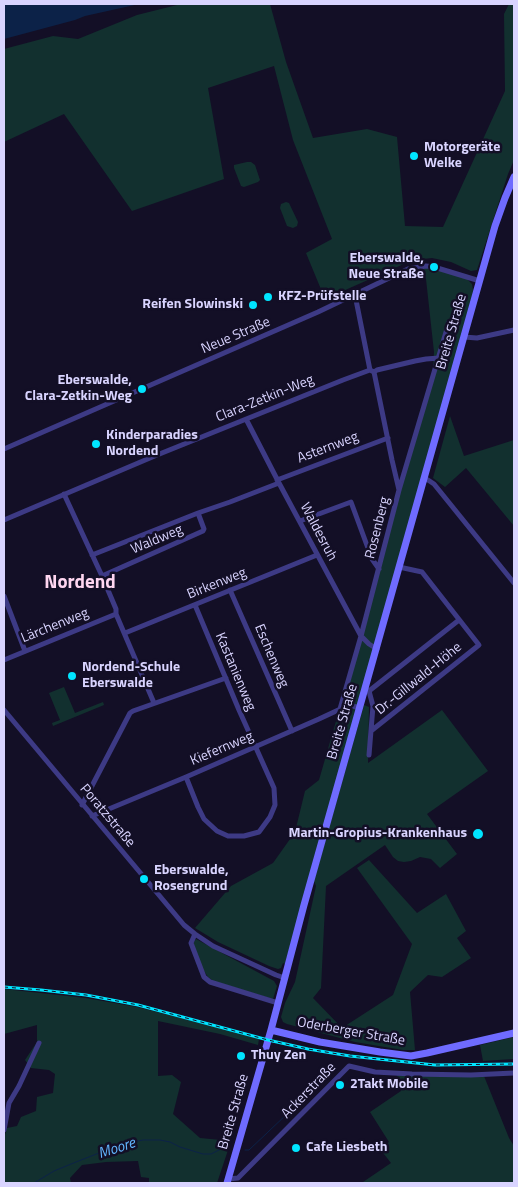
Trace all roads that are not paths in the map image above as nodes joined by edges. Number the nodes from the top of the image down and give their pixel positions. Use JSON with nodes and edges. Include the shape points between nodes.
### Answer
{"nodes":[{"id":1,"x":514,"y":177,"type":"edge"},
{"id":2,"x":480,"y":281,"type":"junction"},
{"id":3,"x":354,"y":295,"type":"junction"},
{"id":4,"x":449,"y":322,"type":"dead end"},
{"id":5,"x":514,"y":330,"type":"edge"},
{"id":6,"x":464,"y":337,"type":"junction"},
{"id":7,"x":439,"y":358,"type":"junction"},
{"id":8,"x":372,"y":371,"type":"junction"},
{"id":9,"x":246,"y":420,"type":"junction"},
{"id":10,"x":388,"y":438,"type":"junction"},
{"id":11,"x":4,"y":449,"type":"edge"},
{"id":12,"x":424,"y":479,"type":"junction"},
{"id":13,"x":278,"y":482,"type":"junction"},
{"id":14,"x":399,"y":490,"type":"junction"},
{"id":15,"x":64,"y":494,"type":"junction"},
{"id":16,"x":198,"y":513,"type":"junction"},
{"id":17,"x":4,"y":520,"type":"edge"},
{"id":18,"x":300,"y":521,"type":"junction"},
{"id":19,"x":92,"y":555,"type":"junction"},
{"id":20,"x":317,"y":555,"type":"junction"},
{"id":21,"x":399,"y":567,"type":"junction"},
{"id":22,"x":379,"y":569,"type":"junction"},
{"id":23,"x":102,"y":576,"type":"junction"},
{"id":24,"x":514,"y":583,"type":"edge"},
{"id":25,"x":230,"y":590,"type":"junction"},
{"id":26,"x":4,"y":596,"type":"edge"},
{"id":27,"x":195,"y":605,"type":"junction"},
{"id":28,"x":116,"y":614,"type":"junction"},
{"id":29,"x":459,"y":620,"type":"junction"},
{"id":30,"x":125,"y":633,"type":"junction"},
{"id":31,"x":361,"y":636,"type":"junction"},
{"id":32,"x":376,"y":649,"type":"junction"},
{"id":33,"x":25,"y":651,"type":"junction"},
{"id":34,"x":4,"y":660,"type":"edge"},
{"id":35,"x":226,"y":678,"type":"junction"},
{"id":36,"x":367,"y":691,"type":"junction"},
{"id":37,"x":154,"y":703,"type":"junction"},
{"id":38,"x":340,"y":708,"type":"junction"},
{"id":39,"x":360,"y":708,"type":"junction"},
{"id":40,"x":4,"y":710,"type":"edge"},
{"id":41,"x":292,"y":731,"type":"junction"},
{"id":42,"x":371,"y":731,"type":"junction"},
{"id":43,"x":256,"y":747,"type":"junction"},
{"id":44,"x":368,"y":755,"type":"dead end"},
{"id":45,"x":186,"y":777,"type":"junction"},
{"id":46,"x":82,"y":805,"type":"junction"},
{"id":47,"x":92,"y":816,"type":"junction"},
{"id":48,"x":195,"y":934,"type":"junction"},
{"id":49,"x":285,"y":978,"type":"junction"},
{"id":50,"x":278,"y":1003,"type":"junction"},
{"id":51,"x":271,"y":1030,"type":"junction"},
{"id":52,"x":514,"y":1033,"type":"edge"},
{"id":53,"x":39,"y":1043,"type":"dead end"},
{"id":54,"x":514,"y":1073,"type":"edge"},
{"id":55,"x":4,"y":1130,"type":"edge"},
{"id":56,"x":228,"y":1181,"type":"edge"}],
"edges":[{"from":1,"to":2,"type":"main road","name":"Breite Straße","via":[[495,226]]},
{"from":2,"to":3,"type":"street","name":"Neue Straße","via":[[426,266],[408,269]]},
{"from":2,"to":6,"type":"main road","name":"Breite Straße"},
{"from":3,"to":8,"type":"street","name":"Rosenberg"},
{"from":3,"to":11,"type":"street","name":"Neue Straße"},
{"from":4,"to":7,"type":"street"},
{"from":5,"to":6,"type":"street","via":[[477,338]]},
{"from":6,"to":12,"type":"main road","name":"Breite Straße"},
{"from":7,"to":8,"type":"street","name":"Clara-Zetkin-Weg"},
{"from":7,"to":14,"type":"street"},
{"from":8,"to":9,"type":"street","name":"Clara-Zetkin-Weg"},
{"from":8,"to":10,"type":"street","name":"Rosenberg"},
{"from":9,"to":13,"type":"street","name":"Waldesruh"},
{"from":9,"to":15,"type":"street","name":"Clara-Zetkin-Weg"},
{"from":10,"to":13,"type":"street","name":"Asternweg"},
{"from":10,"to":14,"type":"street","name":"Rosenberg"},
{"from":12,"to":21,"type":"main road","name":"Breite Straße"},
{"from":12,"to":24,"type":"street","via":[[434,484]]},
{"from":13,"to":16,"type":"street","name":"Waldweg"},
{"from":13,"to":18,"type":"street","name":"Waldesruh"},
{"from":14,"to":22,"type":"street","name":"Rosenberg"},
{"from":15,"to":17,"type":"street","name":"Clara-Zetkin-Weg"},
{"from":15,"to":19,"type":"street"},
{"from":16,"to":19,"type":"street","name":"Waldweg"},
{"from":16,"to":23,"type":"street","name":"Waldweg","via":[[203,532]]},
{"from":18,"to":20,"type":"street","name":"Waldesruh"},
{"from":18,"to":22,"type":"street","via":[[351,502],[372,559]]},
{"from":19,"to":23,"type":"street"},
{"from":20,"to":25,"type":"street","name":"Birkenweg"},
{"from":20,"to":31,"type":"street","name":"Waldesruh"},
{"from":21,"to":29,"type":"street","name":"Dr.-Gillwald-Höhe","via":[[422,572]]},
{"from":21,"to":32,"type":"main road","name":"Breite Straße"},
{"from":22,"to":31,"type":"street","name":"Rosenberg"},
{"from":23,"to":28,"type":"street"},
{"from":25,"to":27,"type":"street","name":"Birkenweg"},
{"from":25,"to":41,"type":"street","name":"Eschenweg"},
{"from":26,"to":33,"type":"street"},
{"from":27,"to":30,"type":"street","name":"Birkenweg"},
{"from":27,"to":35,"type":"street","name":"Kastanienweg"},
{"from":28,"to":30,"type":"street"},
{"from":28,"to":33,"type":"street","name":"Lärchenweg"},
{"from":29,"to":36,"type":"street","name":"Dr.-Gillwald-Höhe"},
{"from":29,"to":42,"type":"street","name":"Dr.-Gillwald-Höhe","via":[[479,645]]},
{"from":30,"to":37,"type":"street"},
{"from":31,"to":32,"type":"street","name":"Waldesruh"},
{"from":31,"to":38,"type":"street","name":"Rosenberg"},
{"from":32,"to":36,"type":"main road","name":"Breite Straße"},
{"from":33,"to":34,"type":"street","name":"Lärchenweg"},
{"from":35,"to":37,"type":"street"},
{"from":35,"to":43,"type":"street","name":"Kastanienweg"},
{"from":36,"to":39,"type":"main road","name":"Breite Straße"},
{"from":36,"to":42,"type":"street","name":"Dr.-Gillwald-Höhe","via":[[373,706]]},
{"from":37,"to":46,"type":"street","via":[[132,710]]},
{"from":38,"to":39,"type":"street","name":"Kiefernweg","via":[[349,705]]},
{"from":38,"to":41,"type":"street","name":"Kiefernweg"},
{"from":39,"to":49,"type":"main road","name":"Breite Straße"},
{"from":40,"to":46,"type":"street","name":"Poratzstraße"},
{"from":41,"to":43,"type":"street","name":"Kiefernweg"},
{"from":42,"to":44,"type":"street","name":"Dr.-Gillwald-Höhe"},
{"from":43,"to":45,"type":"street","name":"Kiefernweg"},
{"from":43,"to":45,"type":"street","via":[[274,788],[275,798],[270,818],[259,832],[228,836],[217,831],[204,819]]},
{"from":45,"to":47,"type":"street","name":"Kiefernweg"},
{"from":46,"to":47,"type":"street","name":"Poratzstraße"},
{"from":47,"to":48,"type":"street","name":"Poratzstraße"},
{"from":48,"to":49,"type":"street","name":"Poratzstraße","via":[[222,950]]},
{"from":48,"to":50,"type":"street","via":[[190,944],[204,977],[210,982]]},
{"from":49,"to":50,"type":"main road","name":"Breite Straße"},
{"from":50,"to":51,"type":"main road","name":"Breite Straße"},
{"from":51,"to":52,"type":"main road","name":"Oderberger Straße","via":[[320,1042],[410,1056]]},
{"from":51,"to":56,"type":"main road","name":"Breite Straße"},
{"from":53,"to":55,"type":"street","via":[[9,1103]]},
{"from":54,"to":56,"type":"street","name":"Ackerstraße","via":[[412,1074],[375,1072],[349,1066],[238,1178]]}]}
